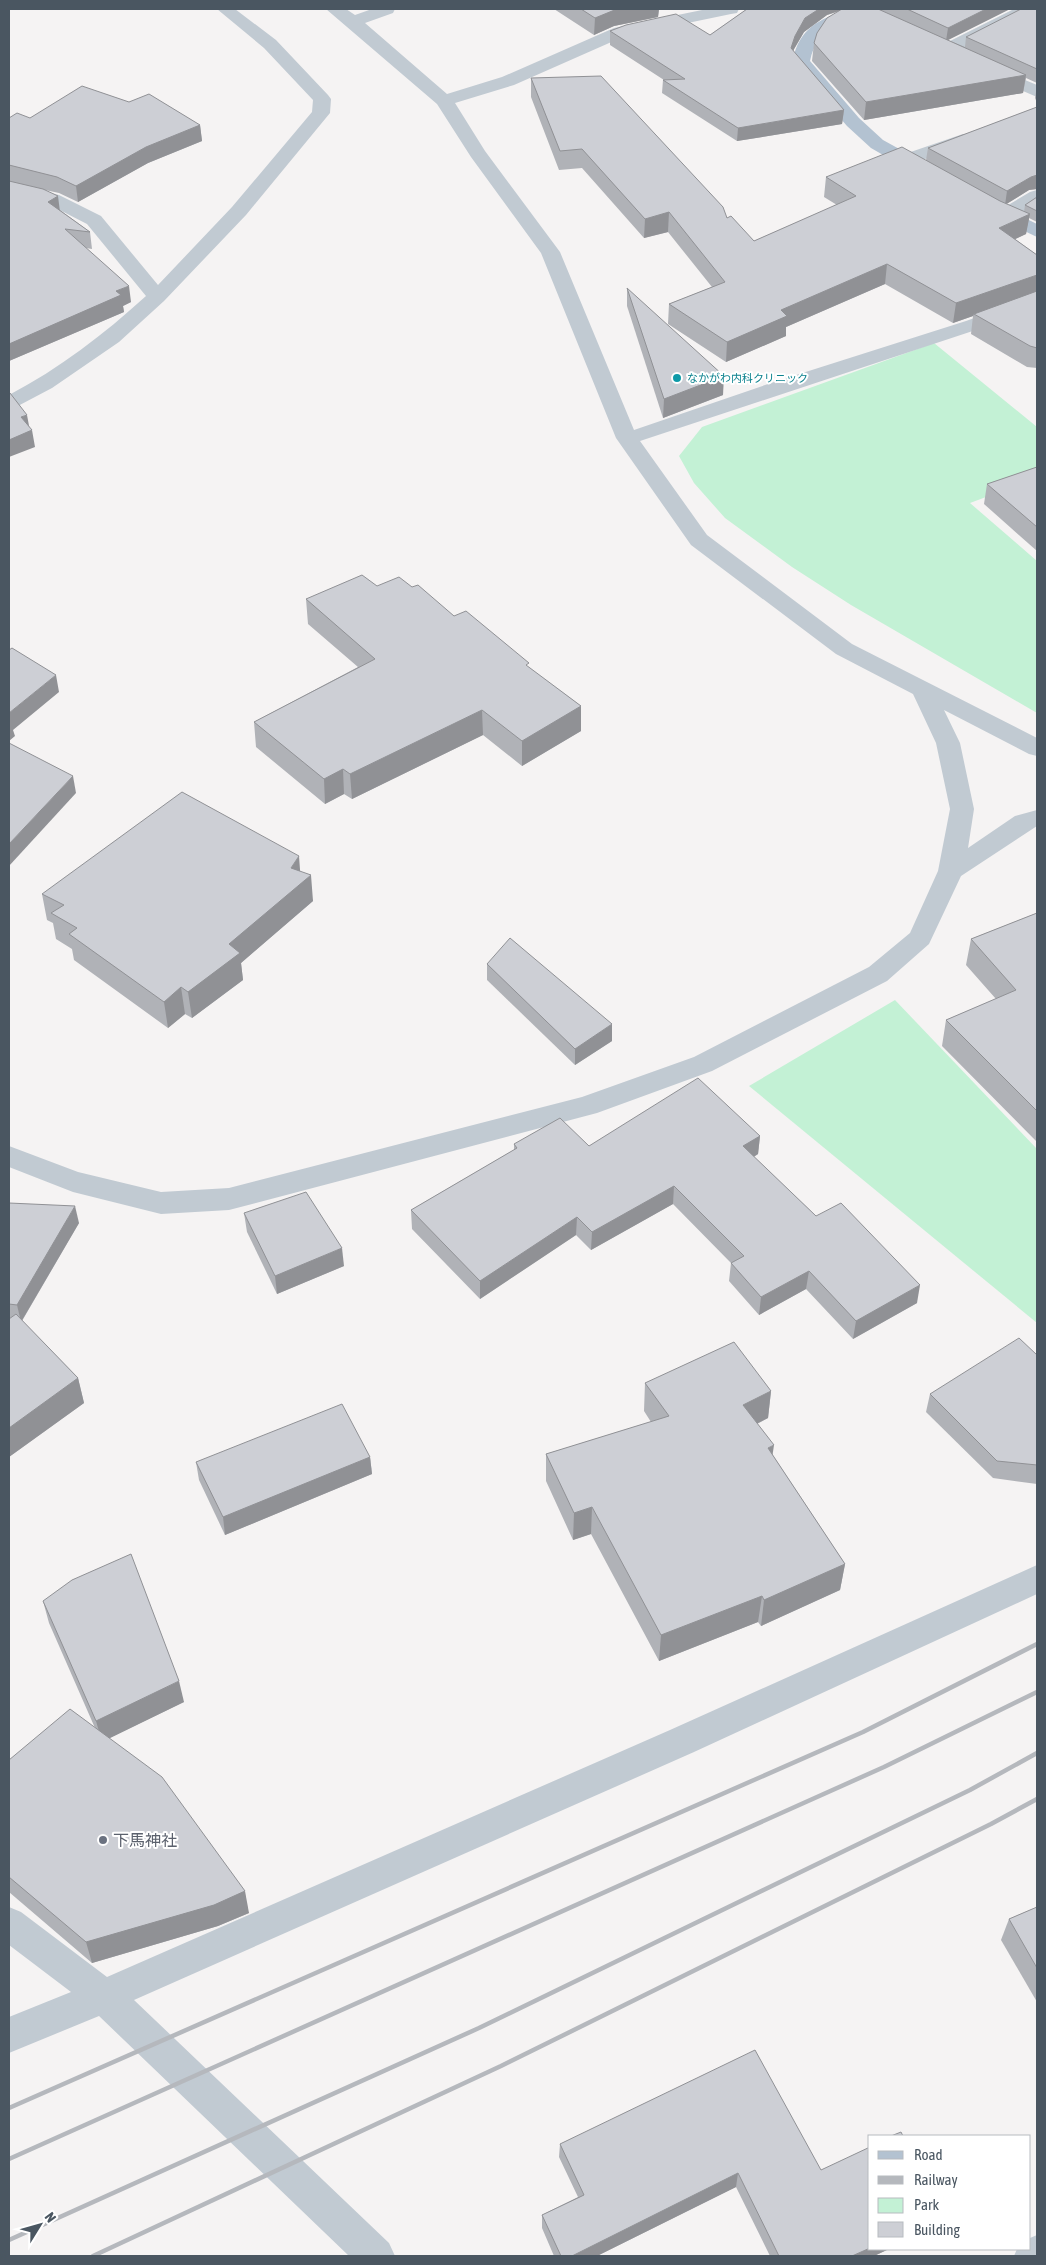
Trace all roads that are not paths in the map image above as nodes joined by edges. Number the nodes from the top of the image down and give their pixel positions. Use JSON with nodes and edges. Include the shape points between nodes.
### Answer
{"nodes":[{"id":1,"x":225,"y":9,"type":"edge"},
{"id":2,"x":334,"y":9,"type":"edge"},
{"id":3,"x":387,"y":9,"type":"edge"},
{"id":4,"x":731,"y":9,"type":"edge"},
{"id":5,"x":1027,"y":9,"type":"edge"},
{"id":6,"x":867,"y":12,"type":"edge"},
{"id":7,"x":353,"y":22,"type":"junction"},
{"id":8,"x":929,"y":42,"type":"edge"},
{"id":9,"x":946,"y":50,"type":"junction"},
{"id":10,"x":962,"y":57,"type":"edge"},
{"id":11,"x":979,"y":65,"type":"edge"},
{"id":12,"x":1037,"y":92,"type":"edge"},
{"id":13,"x":444,"y":101,"type":"junction"},
{"id":14,"x":976,"y":134,"type":"edge"},
{"id":15,"x":906,"y":160,"type":"junction"},
{"id":16,"x":939,"y":179,"type":"edge"},
{"id":17,"x":9,"y":189,"type":"edge"},
{"id":18,"x":1037,"y":196,"type":"edge"},
{"id":19,"x":980,"y":202,"type":"edge"},
{"id":20,"x":1005,"y":215,"type":"junction"},
{"id":21,"x":1037,"y":230,"type":"edge"},
{"id":22,"x":157,"y":297,"type":"junction"},
{"id":23,"x":1037,"y":301,"type":"edge"},
{"id":24,"x":9,"y":403,"type":"edge"},
{"id":25,"x":627,"y":438,"type":"junction"},
{"id":26,"x":923,"y":690,"type":"junction"},
{"id":27,"x":1037,"y":748,"type":"edge"},
{"id":28,"x":1037,"y":818,"type":"edge"},
{"id":29,"x":951,"y":872,"type":"junction"},
{"id":30,"x":9,"y":1156,"type":"edge"},
{"id":31,"x":1037,"y":1579,"type":"edge"},
{"id":32,"x":9,"y":1924,"type":"edge"},
{"id":33,"x":104,"y":1996,"type":"junction"},
{"id":34,"x":9,"y":2035,"type":"edge"},
{"id":35,"x":1037,"y":2254,"type":"edge"},
{"id":36,"x":376,"y":2256,"type":"edge"},
{"id":37,"x":1033,"y":2256,"type":"edge"}],
"edges":[{"from":1,"to":22,"type":"street","via":[[270,44],[312,87],[322,100],[321,113],[240,212]]},
{"from":2,"to":7,"type":"street"},
{"from":3,"to":7,"type":"street"},
{"from":4,"to":13,"type":"street","via":[[620,32],[508,81]]},
{"from":5,"to":9,"type":"street"},
{"from":6,"to":15,"type":"main road","via":[[832,21],[812,33],[802,47],[801,62],[853,122],[877,144]]},
{"from":7,"to":13,"type":"street"},
{"from":8,"to":9,"type":"street"},
{"from":9,"to":10,"type":"street"},
{"from":11,"to":12,"type":"street"},
{"from":13,"to":25,"type":"street","via":[[477,153],[550,252]]},
{"from":14,"to":15,"type":"street"},
{"from":15,"to":16,"type":"main road"},
{"from":17,"to":22,"type":"street","via":[[52,199],[94,220]]},
{"from":18,"to":20,"type":"street"},
{"from":19,"to":20,"type":"main road"},
{"from":20,"to":21,"type":"main road"},
{"from":22,"to":24,"type":"street","via":[[112,338],[45,384]]},
{"from":23,"to":25,"type":"street","via":[[985,323],[777,387],[658,431]]},
{"from":25,"to":26,"type":"street","via":[[699,540],[844,649]]},
{"from":26,"to":27,"type":"street"},
{"from":26,"to":29,"type":"street","via":[[948,743],[962,809]]},
{"from":28,"to":29,"type":"street","via":[[1024,822]]},
{"from":29,"to":30,"type":"street","via":[[920,938],[878,974],[703,1064],[588,1106],[229,1199],[161,1203],[73,1181]]},
{"from":31,"to":33,"type":"street","via":[[682,1742]]},
{"from":32,"to":33,"type":"street"},
{"from":33,"to":34,"type":"street"},
{"from":33,"to":36,"type":"street"},
{"from":35,"to":37,"type":"street"}]}
